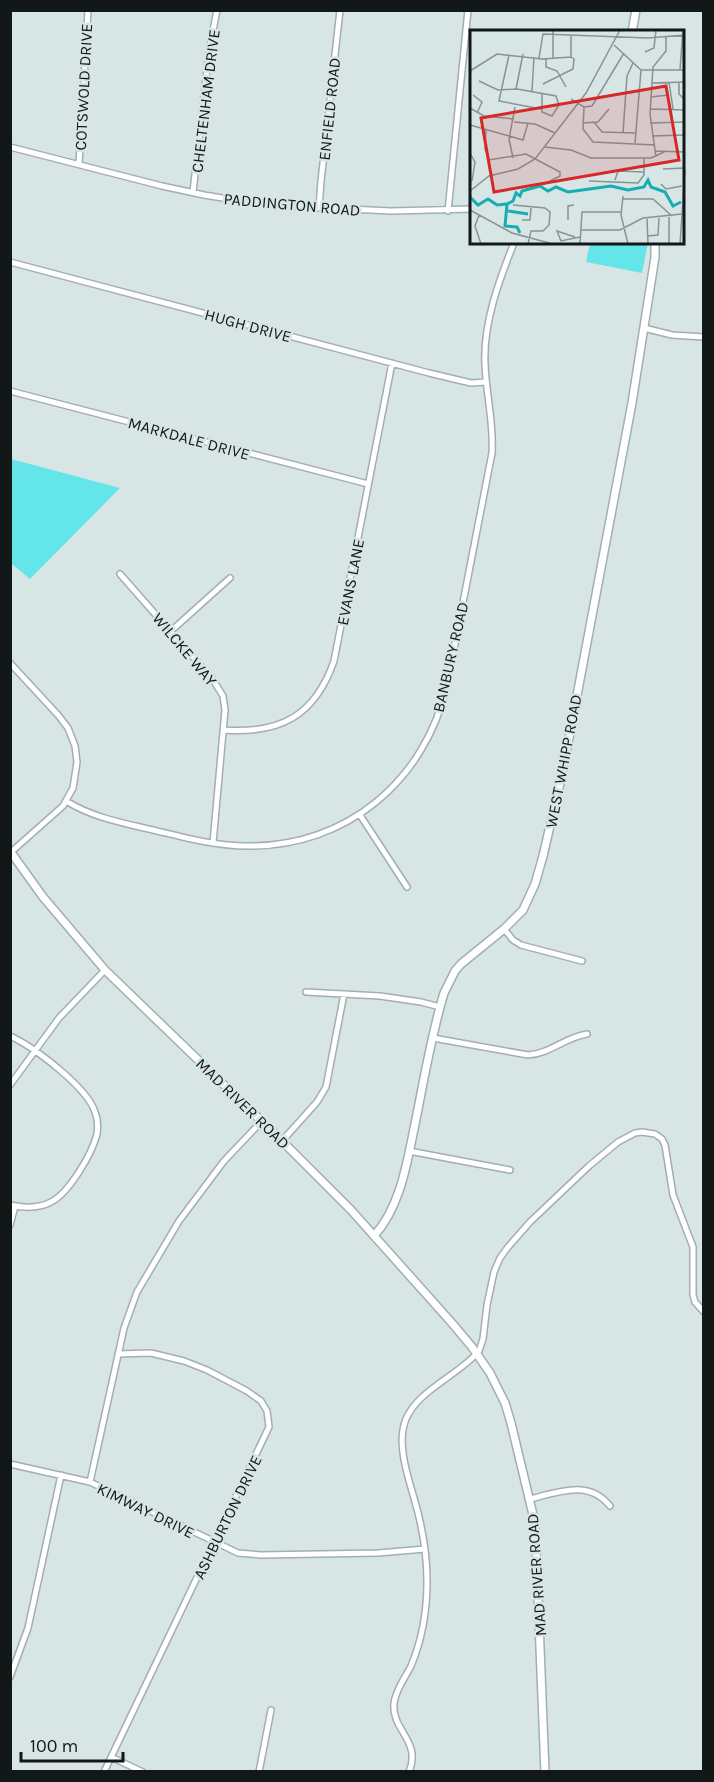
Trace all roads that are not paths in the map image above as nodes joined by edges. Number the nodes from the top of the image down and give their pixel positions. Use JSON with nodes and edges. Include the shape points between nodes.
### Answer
{"nodes":[{"id":1,"x":88,"y":10,"type":"edge"},
{"id":2,"x":217,"y":10,"type":"edge"},
{"id":3,"x":340,"y":10,"type":"edge"},
{"id":4,"x":468,"y":10,"type":"edge"},
{"id":5,"x":636,"y":10,"type":"edge"},
{"id":6,"x":632,"y":30,"type":"edge"},
{"id":7,"x":10,"y":147,"type":"edge"},
{"id":8,"x":79,"y":164,"type":"junction"},
{"id":9,"x":193,"y":192,"type":"junction"},
{"id":10,"x":320,"y":208,"type":"junction"},
{"id":11,"x":470,"y":209,"type":"edge"},
{"id":12,"x":448,"y":211,"type":"junction"},
{"id":13,"x":514,"y":244,"type":"edge"},
{"id":14,"x":655,"y":244,"type":"edge"},
{"id":15,"x":10,"y":262,"type":"edge"},
{"id":16,"x":644,"y":328,"type":"junction"},
{"id":17,"x":704,"y":337,"type":"edge"},
{"id":18,"x":392,"y":363,"type":"junction"},
{"id":19,"x":486,"y":382,"type":"junction"},
{"id":20,"x":10,"y":391,"type":"edge"},
{"id":21,"x":368,"y":484,"type":"junction"},
{"id":22,"x":120,"y":574,"type":"dead end"},
{"id":23,"x":230,"y":578,"type":"dead end"},
{"id":24,"x":171,"y":631,"type":"junction"},
{"id":25,"x":10,"y":663,"type":"edge"},
{"id":26,"x":224,"y":730,"type":"junction"},
{"id":27,"x":66,"y":801,"type":"junction"},
{"id":28,"x":360,"y":815,"type":"junction"},
{"id":29,"x":213,"y":843,"type":"junction"},
{"id":30,"x":11,"y":852,"type":"edge"},
{"id":31,"x":407,"y":887,"type":"dead end"},
{"id":32,"x":504,"y":929,"type":"junction"},
{"id":33,"x":582,"y":961,"type":"dead end"},
{"id":34,"x":105,"y":970,"type":"junction"},
{"id":35,"x":306,"y":992,"type":"dead end"},
{"id":36,"x":344,"y":994,"type":"junction"},
{"id":37,"x":440,"y":1007,"type":"junction"},
{"id":38,"x":587,"y":1034,"type":"dead end"},
{"id":39,"x":10,"y":1036,"type":"edge"},
{"id":40,"x":433,"y":1038,"type":"junction"},
{"id":41,"x":35,"y":1050,"type":"junction"},
{"id":42,"x":10,"y":1085,"type":"edge"},
{"id":43,"x":261,"y":1122,"type":"junction"},
{"id":44,"x":282,"y":1141,"type":"junction"},
{"id":45,"x":409,"y":1151,"type":"junction"},
{"id":46,"x":510,"y":1170,"type":"dead end"},
{"id":47,"x":13,"y":1205,"type":"edge"},
{"id":48,"x":10,"y":1225,"type":"edge"},
{"id":49,"x":374,"y":1236,"type":"junction"},
{"id":50,"x":704,"y":1312,"type":"edge"},
{"id":51,"x":118,"y":1354,"type":"junction"},
{"id":52,"x":477,"y":1354,"type":"junction"},
{"id":53,"x":10,"y":1464,"type":"edge"},
{"id":54,"x":61,"y":1475,"type":"junction"},
{"id":55,"x":90,"y":1482,"type":"junction"},
{"id":56,"x":530,"y":1499,"type":"junction"},
{"id":57,"x":610,"y":1506,"type":"dead end"},
{"id":58,"x":215,"y":1543,"type":"junction"},
{"id":59,"x":424,"y":1549,"type":"junction"},
{"id":60,"x":10,"y":1677,"type":"edge"},
{"id":61,"x":271,"y":1710,"type":"dead end"},
{"id":62,"x":111,"y":1757,"type":"junction"},
{"id":63,"x":104,"y":1772,"type":"edge"},
{"id":64,"x":143,"y":1772,"type":"edge"},
{"id":65,"x":259,"y":1772,"type":"edge"},
{"id":66,"x":409,"y":1772,"type":"edge"},
{"id":67,"x":545,"y":1772,"type":"edge"}],
"edges":[{"from":1,"to":8,"type":"street","name":"COTSWOLD DRIVE"},
{"from":2,"to":9,"type":"street","name":"CHELTENHAM DRIVE"},
{"from":3,"to":10,"type":"street","name":"ENFIELD ROAD"},
{"from":4,"to":12,"type":"street"},
{"from":5,"to":6,"type":"street"},
{"from":7,"to":8,"type":"street","name":"PADDINGTON ROAD"},
{"from":8,"to":9,"type":"street","name":"PADDINGTON ROAD"},
{"from":9,"to":10,"type":"street","name":"PADDINGTON ROAD","via":[[265,205]]},
{"from":10,"to":12,"type":"street","name":"PADDINGTON ROAD"},
{"from":11,"to":12,"type":"street","name":"PADDINGTON ROAD"},
{"from":13,"to":19,"type":"street","name":"BANBURY ROAD","via":[[488,326],[484,352]]},
{"from":14,"to":16,"type":"street","name":"WEST WHIPP ROAD"},
{"from":15,"to":18,"type":"street","name":"HUGH DRIVE"},
{"from":16,"to":17,"type":"street"},
{"from":16,"to":32,"type":"street","name":"WEST WHIPP ROAD","via":[[551,825],[528,901]]},
{"from":18,"to":19,"type":"street","name":"HUGH DRIVE","via":[[471,383]]},
{"from":18,"to":21,"type":"street","name":"EVANS LANE"},
{"from":19,"to":28,"type":"street","name":"BANBURY ROAD","via":[[492,453],[443,702],[413,763],[392,788]]},
{"from":20,"to":21,"type":"street","name":"MARKDALE DRIVE"},
{"from":21,"to":26,"type":"street","name":"EVANS LANE","via":[[334,661],[322,689],[297,715],[275,726],[255,731]]},
{"from":22,"to":24,"type":"street","name":"WILCKE WAY"},
{"from":23,"to":24,"type":"street"},
{"from":24,"to":26,"type":"street","name":"WILCKE WAY","via":[[219,689],[225,704]]},
{"from":25,"to":27,"type":"street","via":[[58,715],[73,738],[77,769]]},
{"from":26,"to":29,"type":"street","name":"WILCKE WAY"},
{"from":27,"to":29,"type":"street","name":"BANBURY ROAD","via":[[105,819]]},
{"from":27,"to":30,"type":"street"},
{"from":28,"to":29,"type":"street","name":"BANBURY ROAD","via":[[316,836],[282,844]]},
{"from":28,"to":31,"type":"street"},
{"from":30,"to":34,"type":"street","name":"MAD RIVER ROAD"},
{"from":32,"to":33,"type":"street","via":[[521,945]]},
{"from":32,"to":37,"type":"street","name":"WEST WHIPP ROAD","via":[[461,964]]},
{"from":34,"to":41,"type":"street","via":[[59,1018]]},
{"from":34,"to":43,"type":"street","name":"MAD RIVER ROAD"},
{"from":35,"to":36,"type":"street"},
{"from":36,"to":37,"type":"street"},
{"from":36,"to":44,"type":"street","via":[[326,1087]]},
{"from":37,"to":40,"type":"street","name":"WEST WHIPP ROAD"},
{"from":38,"to":40,"type":"street","via":[[528,1055]]},
{"from":39,"to":41,"type":"street"},
{"from":40,"to":45,"type":"street","name":"WEST WHIPP ROAD"},
{"from":41,"to":42,"type":"street"},
{"from":41,"to":47,"type":"street","via":[[91,1102],[98,1132],[90,1152],[63,1193],[32,1208]]},
{"from":43,"to":44,"type":"street","name":"MAD RIVER ROAD"},
{"from":43,"to":51,"type":"street","via":[[224,1161],[179,1221],[137,1292]]},
{"from":44,"to":49,"type":"street","name":"MAD RIVER ROAD"},
{"from":45,"to":46,"type":"street"},
{"from":45,"to":49,"type":"street","name":"WEST WHIPP ROAD","via":[[392,1209]]},
{"from":47,"to":48,"type":"street"},
{"from":49,"to":52,"type":"street","name":"MAD RIVER ROAD"},
{"from":50,"to":52,"type":"street","via":[[693,1294],[693,1247],[673,1195],[666,1145],[655,1134],[642,1132],[608,1149],[508,1247],[494,1272]]},
{"from":51,"to":55,"type":"street"},
{"from":51,"to":58,"type":"street","name":"ASHBURTON DRIVE","via":[[151,1353],[198,1366],[247,1391],[265,1406],[269,1419],[267,1433]]},
{"from":52,"to":56,"type":"street","name":"MAD RIVER ROAD","via":[[505,1403]]},
{"from":52,"to":59,"type":"street","via":[[417,1402],[404,1423],[403,1450]]},
{"from":53,"to":54,"type":"street","name":"KIMWAY DRIVE"},
{"from":54,"to":55,"type":"street","name":"KIMWAY DRIVE"},
{"from":54,"to":60,"type":"street","via":[[28,1628]]},
{"from":55,"to":58,"type":"street","name":"KIMWAY DRIVE"},
{"from":56,"to":57,"type":"street","via":[[583,1489],[599,1495]]},
{"from":56,"to":67,"type":"street","name":"MAD RIVER ROAD","via":[[537,1551]]},
{"from":58,"to":59,"type":"street","name":"KIMWAY DRIVE","via":[[247,1555]]},
{"from":58,"to":62,"type":"street","name":"ASHBURTON DRIVE"},
{"from":59,"to":66,"type":"street","via":[[427,1582],[420,1638],[394,1702],[395,1716],[412,1754]]},
{"from":61,"to":65,"type":"street"},
{"from":62,"to":63,"type":"street","name":"ASHBURTON DRIVE"},
{"from":62,"to":64,"type":"street"}]}
